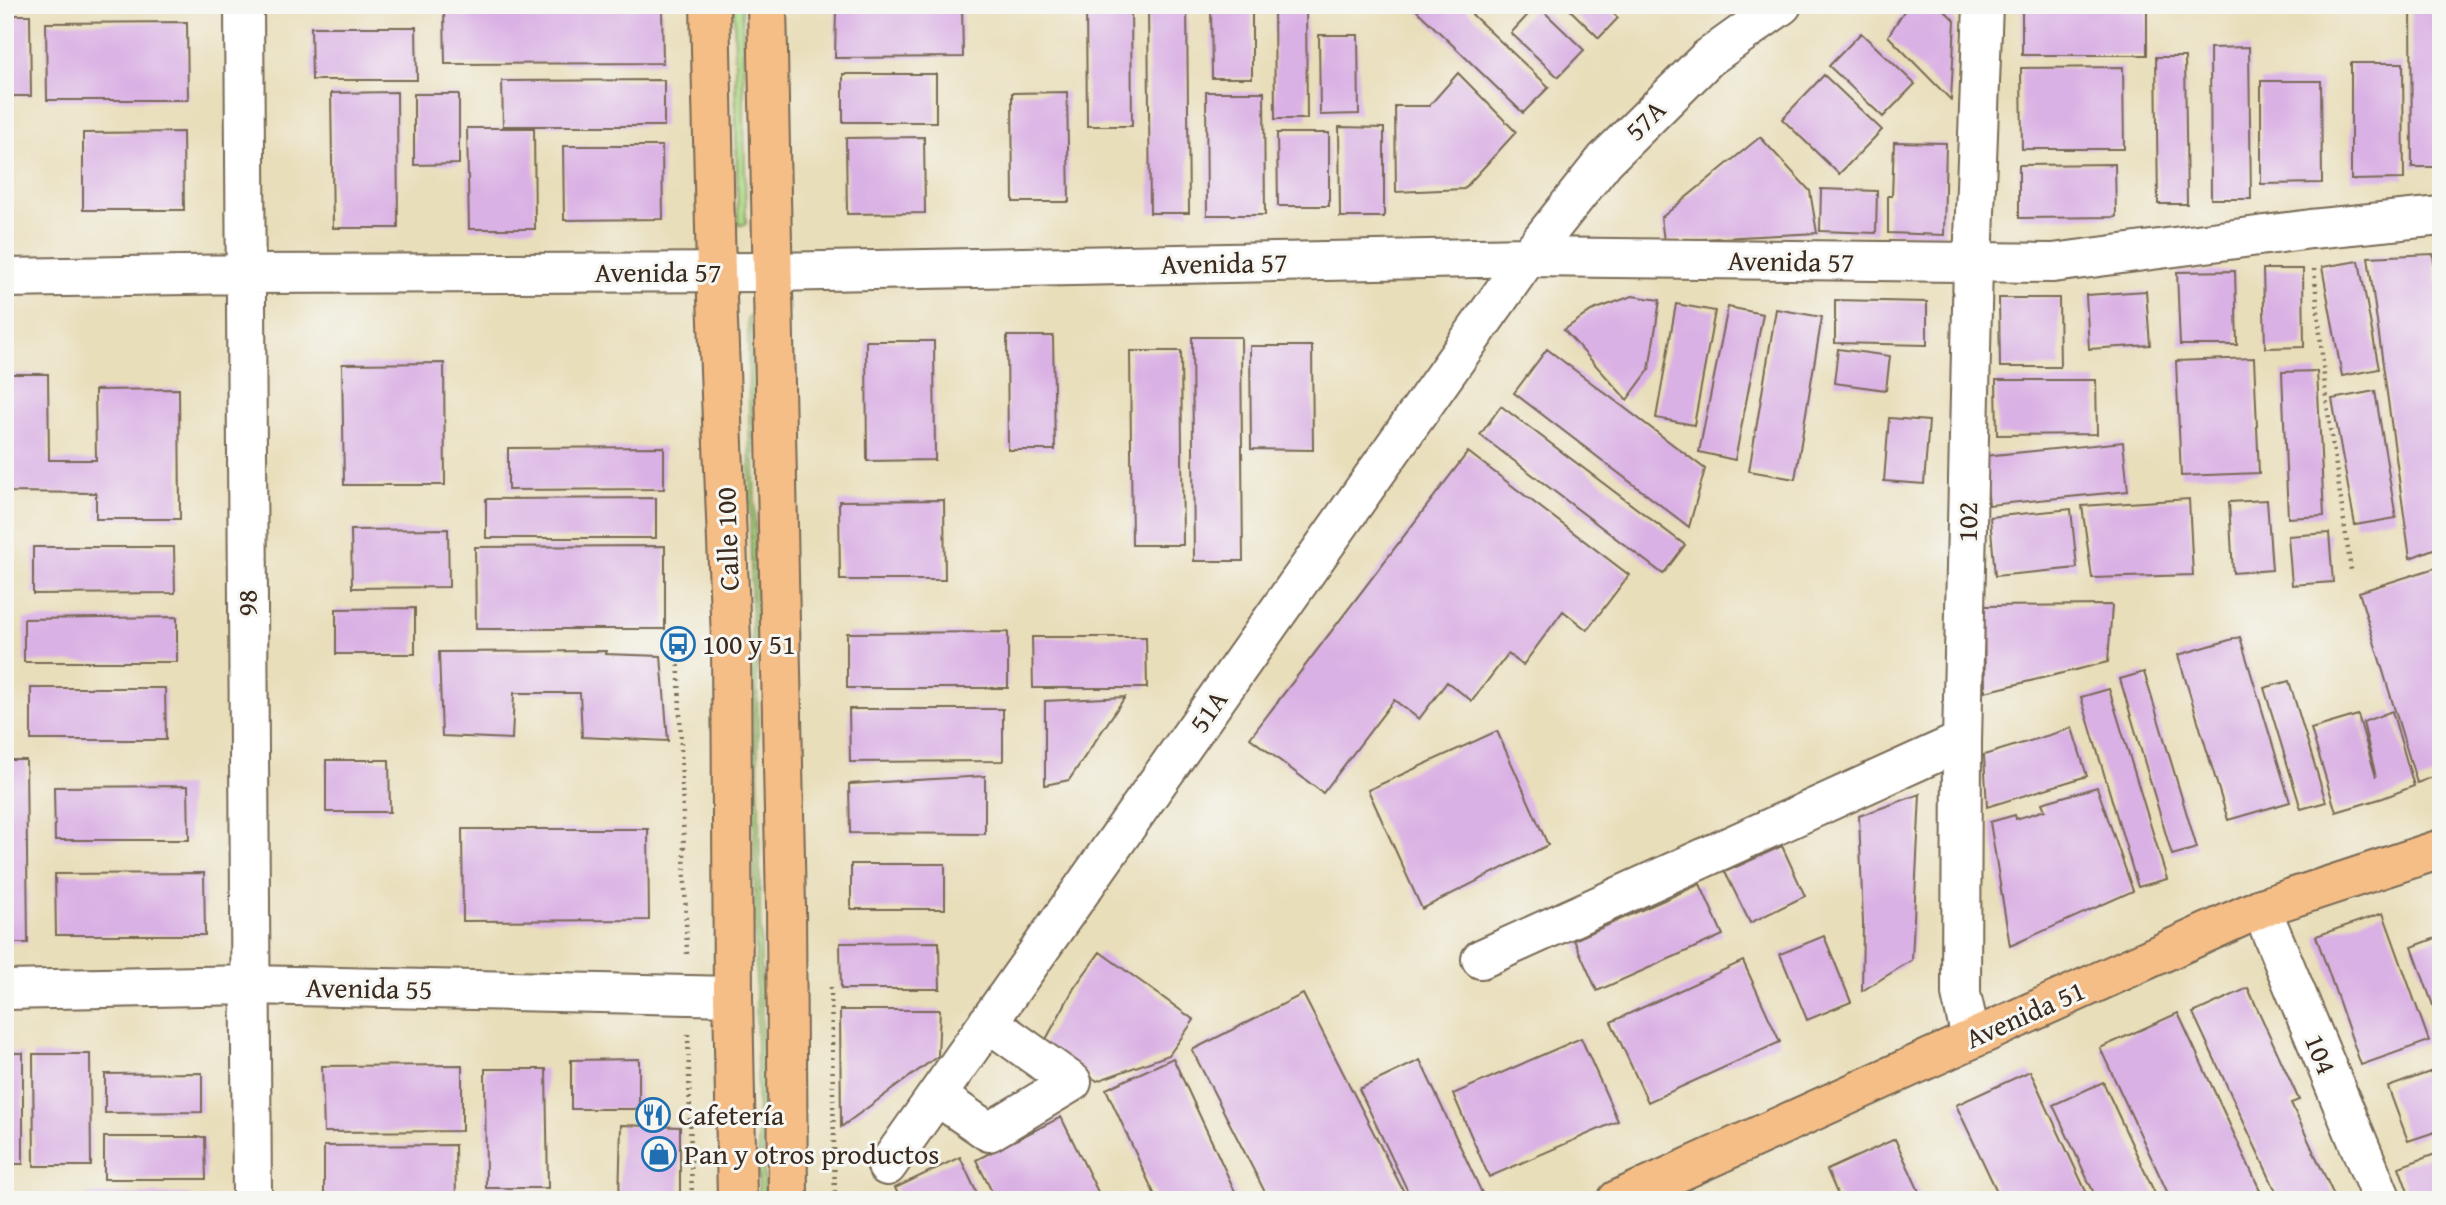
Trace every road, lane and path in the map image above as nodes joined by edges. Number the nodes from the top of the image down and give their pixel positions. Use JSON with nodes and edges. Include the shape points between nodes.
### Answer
{"nodes":[{"id":1,"x":244,"y":5,"type":"edge"},
{"id":2,"x":710,"y":5,"type":"edge"},
{"id":3,"x":767,"y":5,"type":"edge"},
{"id":4,"x":1782,"y":5,"type":"edge"},
{"id":5,"x":1983,"y":5,"type":"edge"},
{"id":6,"x":2441,"y":216,"type":"edge"},
{"id":7,"x":2311,"y":229,"type":"junction"},
{"id":8,"x":1528,"y":257,"type":"junction"},
{"id":9,"x":1973,"y":264,"type":"junction"},
{"id":10,"x":773,"y":272,"type":"junction"},
{"id":11,"x":716,"y":273,"type":"junction"},
{"id":12,"x":245,"y":274,"type":"junction"},
{"id":13,"x":5,"y":278,"type":"edge"},
{"id":14,"x":2351,"y":570,"type":"dead end"},
{"id":15,"x":678,"y":644,"type":"dead end"},
{"id":16,"x":1962,"y":741,"type":"junction"},
{"id":17,"x":2441,"y":849,"type":"edge"},
{"id":18,"x":2261,"y":908,"type":"junction"},
{"id":19,"x":1481,"y":959,"type":"dead end"},
{"id":20,"x":250,"y":985,"type":"junction"},
{"id":21,"x":5,"y":990,"type":"edge"},
{"id":22,"x":688,"y":995,"type":"junction"},
{"id":23,"x":733,"y":996,"type":"junction"},
{"id":24,"x":988,"y":1022,"type":"junction"},
{"id":25,"x":1971,"y":1038,"type":"junction"},
{"id":26,"x":937,"y":1096,"type":"junction"},
{"id":27,"x":887,"y":1166,"type":"dead end"},
{"id":28,"x":252,"y":1200,"type":"edge"},
{"id":29,"x":692,"y":1200,"type":"edge"},
{"id":30,"x":737,"y":1200,"type":"edge"},
{"id":31,"x":788,"y":1200,"type":"edge"},
{"id":32,"x":1618,"y":1200,"type":"edge"},
{"id":33,"x":2382,"y":1200,"type":"edge"}],
"edges":[{"from":1,"to":12,"type":"street","name":"98"},
{"from":2,"to":11,"type":"main road","name":"Calle 100"},
{"from":3,"to":10,"type":"main road","name":"Calle 100"},
{"from":4,"to":8,"type":"street","name":"57A","via":[[1708,58],[1605,160]]},
{"from":5,"to":9,"type":"street","name":"102"},
{"from":6,"to":7,"type":"street","name":"Avenida 57"},
{"from":7,"to":9,"type":"street","name":"Avenida 57","via":[[2053,263]]},
{"from":7,"to":14,"type":"path","via":[[2326,398]]},
{"from":8,"to":9,"type":"street","name":"Avenida 57"},
{"from":8,"to":10,"type":"street","name":"Avenida 57"},
{"from":8,"to":24,"type":"street","name":"51A"},
{"from":9,"to":16,"type":"street","name":"102"},
{"from":10,"to":11,"type":"street","name":"Avenida 57"},
{"from":10,"to":31,"type":"main road","name":"Calle 100"},
{"from":11,"to":12,"type":"street","name":"Avenida 57"},
{"from":11,"to":23,"type":"main road","name":"Calle 100","via":[[731,639]]},
{"from":12,"to":13,"type":"street","name":"Avenida 57"},
{"from":12,"to":20,"type":"street","name":"98"},
{"from":15,"to":22,"type":"path"},
{"from":16,"to":19,"type":"street"},
{"from":16,"to":25,"type":"street","name":"102","via":[[1961,994]]},
{"from":17,"to":18,"type":"main road","name":"Avenida 51"},
{"from":18,"to":25,"type":"main road","name":"Avenida 51"},
{"from":18,"to":33,"type":"street","name":"104"},
{"from":20,"to":21,"type":"street","name":"Avenida 55"},
{"from":20,"to":22,"type":"street","name":"Avenida 55"},
{"from":20,"to":28,"type":"street","name":"98"},
{"from":22,"to":23,"type":"street","name":"Avenida 55"},
{"from":22,"to":29,"type":"path"},
{"from":23,"to":30,"type":"main road","name":"Calle 100"},
{"from":24,"to":26,"type":"street","name":"51A"},
{"from":24,"to":26,"type":"street","via":[[1072,1082],[989,1132]]},
{"from":25,"to":32,"type":"main road","name":"Avenida 51"},
{"from":26,"to":27,"type":"street","name":"51A"}]}
